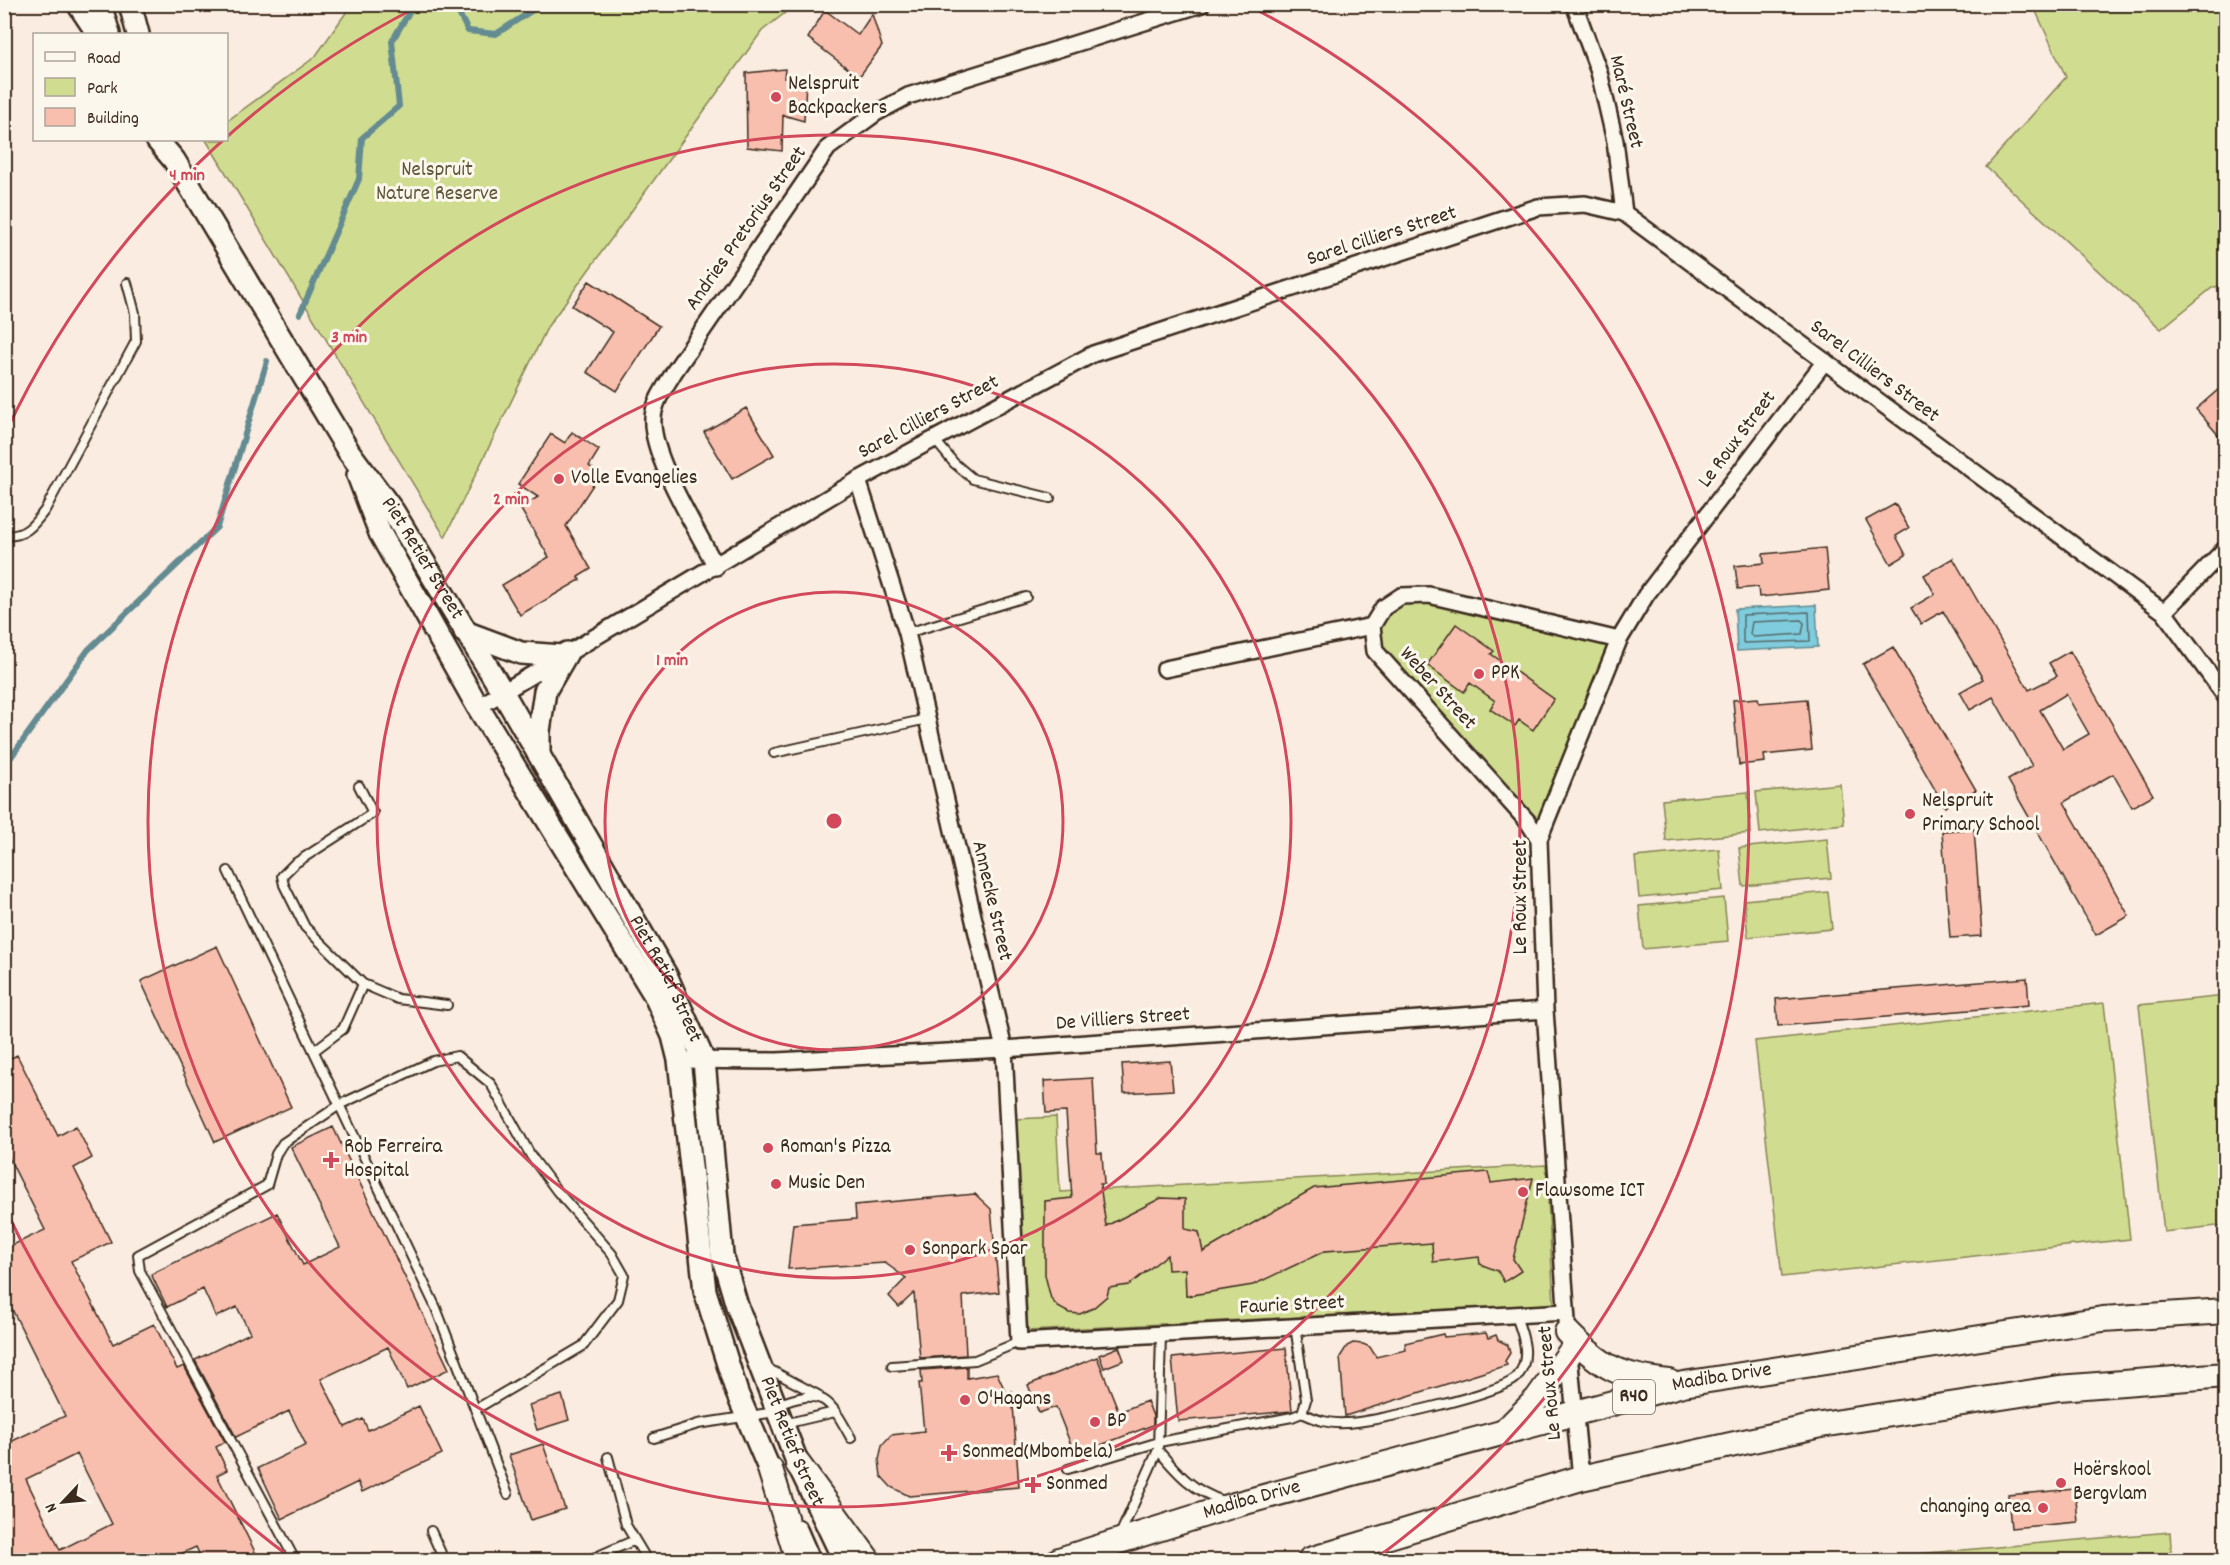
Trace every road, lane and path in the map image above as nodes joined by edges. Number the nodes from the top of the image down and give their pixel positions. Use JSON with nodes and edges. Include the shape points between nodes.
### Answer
{"nodes":[{"id":1,"x":78,"y":4,"type":"edge"},
{"id":2,"x":100,"y":4,"type":"edge"},
{"id":3,"x":130,"y":4,"type":"edge"},
{"id":4,"x":1202,"y":4,"type":"edge"},
{"id":5,"x":1574,"y":4,"type":"edge"},
{"id":6,"x":97,"y":33,"type":"edge"},
{"id":7,"x":109,"y":33,"type":"edge"},
{"id":8,"x":138,"y":33,"type":"edge"},
{"id":9,"x":158,"y":141,"type":"edge"},
{"id":10,"x":172,"y":150,"type":"edge"},
{"id":11,"x":1624,"y":213,"type":"junction"},
{"id":12,"x":127,"y":283,"type":"dead end"},
{"id":13,"x":1825,"y":361,"type":"junction"},
{"id":14,"x":934,"y":439,"type":"junction"},
{"id":15,"x":349,"y":452,"type":"junction"},
{"id":16,"x":858,"y":480,"type":"junction"},
{"id":17,"x":1050,"y":498,"type":"dead end"},
{"id":18,"x":4,"y":535,"type":"edge"},
{"id":19,"x":2226,"y":548,"type":"edge"},
{"id":20,"x":716,"y":567,"type":"junction"},
{"id":21,"x":1026,"y":597,"type":"dead end"},
{"id":22,"x":2164,"y":612,"type":"junction"},
{"id":23,"x":1372,"y":626,"type":"junction"},
{"id":24,"x":465,"y":632,"type":"junction"},
{"id":25,"x":906,"y":633,"type":"junction"},
{"id":26,"x":1619,"y":640,"type":"junction"},
{"id":27,"x":564,"y":655,"type":"junction"},
{"id":28,"x":1165,"y":669,"type":"dead end"},
{"id":29,"x":502,"y":691,"type":"junction"},
{"id":30,"x":2226,"y":697,"type":"edge"},
{"id":31,"x":478,"y":707,"type":"junction"},
{"id":32,"x":927,"y":719,"type":"junction"},
{"id":33,"x":774,"y":753,"type":"dead end"},
{"id":34,"x":539,"y":756,"type":"junction"},
{"id":35,"x":358,"y":786,"type":"dead end"},
{"id":36,"x":1539,"y":839,"type":"junction"},
{"id":37,"x":228,"y":871,"type":"dead end"},
{"id":38,"x":363,"y":984,"type":"junction"},
{"id":39,"x":447,"y":1005,"type":"dead end"},
{"id":40,"x":1545,"y":1010,"type":"junction"},
{"id":41,"x":1004,"y":1049,"type":"junction"},
{"id":42,"x":315,"y":1050,"type":"junction"},
{"id":43,"x":679,"y":1060,"type":"junction"},
{"id":44,"x":704,"y":1061,"type":"junction"},
{"id":45,"x":341,"y":1104,"type":"junction"},
{"id":46,"x":2226,"y":1311,"type":"edge"},
{"id":47,"x":1516,"y":1316,"type":"junction"},
{"id":48,"x":1295,"y":1326,"type":"junction"},
{"id":49,"x":1568,"y":1333,"type":"junction"},
{"id":50,"x":1161,"y":1334,"type":"junction"},
{"id":51,"x":1019,"y":1342,"type":"junction"},
{"id":52,"x":759,"y":1364,"type":"junction"},
{"id":53,"x":892,"y":1366,"type":"dead end"},
{"id":54,"x":2226,"y":1375,"type":"edge"},
{"id":55,"x":1683,"y":1384,"type":"junction"},
{"id":56,"x":821,"y":1397,"type":"junction"},
{"id":57,"x":476,"y":1409,"type":"junction"},
{"id":58,"x":835,"y":1412,"type":"junction"},
{"id":59,"x":1302,"y":1413,"type":"junction"},
{"id":60,"x":1573,"y":1413,"type":"junction"},
{"id":61,"x":778,"y":1414,"type":"junction"},
{"id":62,"x":748,"y":1418,"type":"junction"},
{"id":63,"x":1505,"y":1431,"type":"junction"},
{"id":64,"x":654,"y":1438,"type":"dead end"},
{"id":65,"x":851,"y":1438,"type":"dead end"},
{"id":66,"x":1158,"y":1446,"type":"junction"},
{"id":67,"x":608,"y":1457,"type":"dead end"},
{"id":68,"x":798,"y":1464,"type":"junction"},
{"id":69,"x":1068,"y":1468,"type":"dead end"},
{"id":70,"x":770,"y":1469,"type":"junction"},
{"id":71,"x":1581,"y":1478,"type":"junction"},
{"id":72,"x":508,"y":1494,"type":"dead end"},
{"id":73,"x":1234,"y":1505,"type":"junction"},
{"id":74,"x":431,"y":1531,"type":"dead end"},
{"id":75,"x":635,"y":1540,"type":"junction"},
{"id":76,"x":1117,"y":1540,"type":"junction"},
{"id":77,"x":295,"y":1560,"type":"edge"},
{"id":78,"x":444,"y":1560,"type":"edge"},
{"id":79,"x":589,"y":1560,"type":"edge"},
{"id":80,"x":647,"y":1560,"type":"edge"},
{"id":81,"x":795,"y":1560,"type":"edge"},
{"id":82,"x":809,"y":1560,"type":"edge"},
{"id":83,"x":844,"y":1560,"type":"edge"},
{"id":84,"x":868,"y":1560,"type":"edge"},
{"id":85,"x":1059,"y":1560,"type":"edge"},
{"id":86,"x":1310,"y":1560,"type":"edge"}],
"edges":[{"from":1,"to":6,"type":"street"},
{"from":2,"to":7,"type":"street"},
{"from":3,"to":8,"type":"street"},
{"from":4,"to":20,"type":"street","name":"Andries Pretorius Street","via":[[908,96],[876,113],[828,148],[674,372],[652,419],[661,459]]},
{"from":5,"to":11,"type":"street","name":"Maré Street","via":[[1599,72],[1615,141]]},
{"from":9,"to":10,"type":"street","name":"Piet Retief Street"},
{"from":10,"to":15,"type":"street","name":"Piet Retief Street"},
{"from":11,"to":13,"type":"street","name":"Sarel Cilliers Street"},
{"from":11,"to":14,"type":"street","name":"Sarel Cilliers Street","via":[[1585,204],[1538,207],[1093,354]]},
{"from":12,"to":18,"type":"lane","via":[[135,313],[136,341],[45,510],[33,527],[14,536]]},
{"from":13,"to":22,"type":"street","name":"Sarel Cilliers Street"},
{"from":13,"to":26,"type":"street","name":"Le Roux Street","via":[[1647,596]]},
{"from":14,"to":16,"type":"street","name":"Sarel Cilliers Street"},
{"from":14,"to":17,"type":"lane","via":[[973,479]]},
{"from":15,"to":24,"type":"street","name":"Piet Retief Street","via":[[393,511]]},
{"from":15,"to":31,"type":"street","name":"Piet Retief Street","via":[[380,533]]},
{"from":16,"to":20,"type":"street","name":"Sarel Cilliers Street"},
{"from":16,"to":25,"type":"street","name":"Annecke Street"},
{"from":19,"to":22,"type":"street"},
{"from":20,"to":27,"type":"street","name":"Sarel Cilliers Street"},
{"from":21,"to":25,"type":"lane"},
{"from":22,"to":30,"type":"street","name":"Sarel Cilliers Street"},
{"from":23,"to":26,"type":"street","via":[[1383,608],[1401,596],[1429,595]]},
{"from":23,"to":28,"type":"street"},
{"from":23,"to":36,"type":"street","name":"Weber Street","via":[[1375,651]]},
{"from":24,"to":27,"type":"street","via":[[521,653]]},
{"from":24,"to":29,"type":"street","name":"Piet Retief Street"},
{"from":25,"to":32,"type":"street","name":"Annecke Street"},
{"from":26,"to":36,"type":"street","name":"Le Roux Street"},
{"from":27,"to":29,"type":"street","name":"Sarel Cilliers Street"},
{"from":27,"to":34,"type":"street","via":[[545,691]]},
{"from":29,"to":31,"type":"street","name":"Sarel Cilliers Street"},
{"from":29,"to":34,"type":"street","name":"Piet Retief Street"},
{"from":31,"to":43,"type":"street","name":"Piet Retief Street","via":[[654,994]]},
{"from":32,"to":33,"type":"lane"},
{"from":32,"to":41,"type":"street","name":"Annecke Street"},
{"from":34,"to":44,"type":"street","name":"Piet Retief Street","via":[[666,975]]},
{"from":35,"to":38,"type":"lane","via":[[373,813],[294,864],[282,876],[305,927]]},
{"from":36,"to":40,"type":"street","name":"Le Roux Street"},
{"from":37,"to":42,"type":"lane"},
{"from":38,"to":39,"type":"lane","via":[[398,999]]},
{"from":38,"to":42,"type":"lane","via":[[343,1029]]},
{"from":40,"to":41,"type":"street","name":"De Villiers Street"},
{"from":40,"to":49,"type":"street","name":"Le Roux Street"},
{"from":41,"to":44,"type":"street","name":"De Villiers Street"},
{"from":41,"to":51,"type":"street","name":"Annecke Street"},
{"from":42,"to":45,"type":"lane"},
{"from":43,"to":44,"type":"street","name":"De Villiers Street"},
{"from":43,"to":62,"type":"street","name":"Piet Retief Street","via":[[705,1291]]},
{"from":44,"to":52,"type":"street","name":"Piet Retief Street","via":[[722,1255]]},
{"from":45,"to":57,"type":"lane","via":[[436,1308]]},
{"from":45,"to":57,"type":"lane","via":[[433,1061],[457,1056],[491,1084],[531,1156],[612,1254],[624,1275],[618,1300],[583,1346]]},
{"from":45,"to":77,"type":"lane","via":[[283,1143],[267,1185],[138,1255],[140,1271]]},
{"from":46,"to":55,"type":"main road","name":"Madiba Drive","number":"R40","via":[[2103,1319]]},
{"from":47,"to":48,"type":"street","name":"Faurie Street"},
{"from":47,"to":49,"type":"street","name":"Faurie Street"},
{"from":47,"to":59,"type":"lane","via":[[1526,1345],[1522,1369],[1509,1385],[1412,1412],[1347,1423],[1321,1422]]},
{"from":48,"to":50,"type":"street","name":"Faurie Street"},
{"from":48,"to":59,"type":"lane","via":[[1306,1400]]},
{"from":49,"to":55,"type":"main road","via":[[1604,1367],[1636,1378]]},
{"from":49,"to":60,"type":"street","name":"Le Roux Street"},
{"from":49,"to":63,"type":"main road","via":[[1537,1399]]},
{"from":50,"to":51,"type":"street","name":"Faurie Street"},
{"from":50,"to":66,"type":"lane"},
{"from":51,"to":53,"type":"lane","via":[[975,1360]]},
{"from":52,"to":56,"type":"lane"},
{"from":52,"to":61,"type":"street","name":"Piet Retief Street"},
{"from":54,"to":71,"type":"main road","via":[[2059,1388],[1821,1425]]},
{"from":55,"to":60,"type":"main road","name":"Madiba Drive","number":"R40"},
{"from":56,"to":58,"type":"lane"},
{"from":56,"to":61,"type":"lane","via":[[807,1395]]},
{"from":57,"to":72,"type":"lane"},
{"from":58,"to":61,"type":"lane"},
{"from":58,"to":65,"type":"lane"},
{"from":59,"to":66,"type":"lane"},
{"from":60,"to":63,"type":"main road","name":"Madiba Drive","number":"R40"},
{"from":60,"to":71,"type":"street","name":"Le Roux Street"},
{"from":61,"to":62,"type":"lane"},
{"from":61,"to":68,"type":"street","name":"Piet Retief Street"},
{"from":62,"to":64,"type":"lane","via":[[698,1424]]},
{"from":62,"to":70,"type":"street","name":"Piet Retief Street"},
{"from":63,"to":73,"type":"main road","name":"Madiba Drive","number":"R40"},
{"from":66,"to":69,"type":"lane"},
{"from":66,"to":73,"type":"lane","via":[[1196,1490]]},
{"from":66,"to":76,"type":"lane"},
{"from":67,"to":75,"type":"lane","via":[[626,1525]]},
{"from":68,"to":83,"type":"street","name":"Piet Retief Street"},
{"from":68,"to":84,"type":"main road"},
{"from":70,"to":81,"type":"main road"},
{"from":70,"to":82,"type":"street","name":"Piet Retief Street"},
{"from":71,"to":86,"type":"main road"},
{"from":73,"to":76,"type":"main road","name":"Madiba Drive","number":"R40"},
{"from":74,"to":78,"type":"lane"},
{"from":75,"to":79,"type":"lane"},
{"from":75,"to":80,"type":"lane"},
{"from":76,"to":85,"type":"main road","name":"Madiba Drive","number":"R40"}]}
